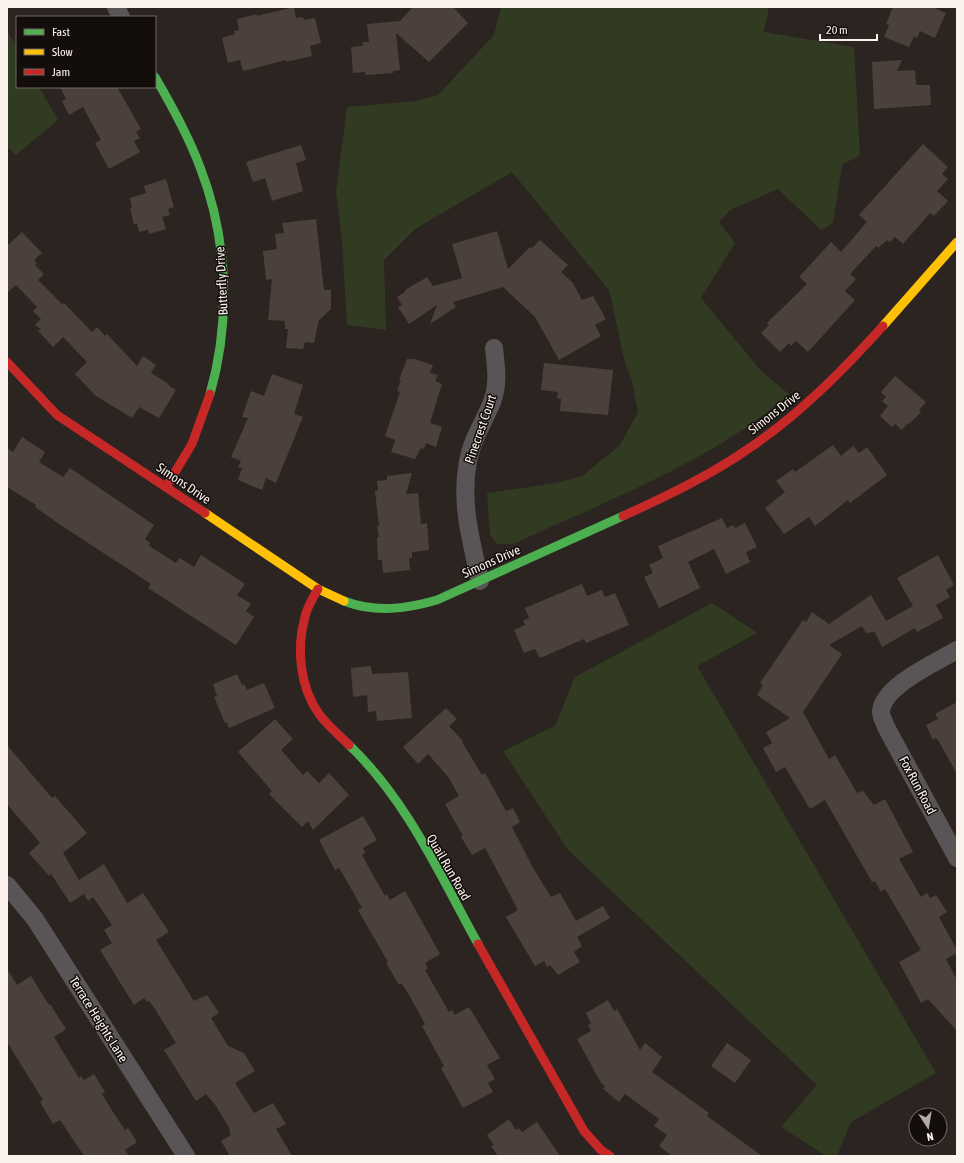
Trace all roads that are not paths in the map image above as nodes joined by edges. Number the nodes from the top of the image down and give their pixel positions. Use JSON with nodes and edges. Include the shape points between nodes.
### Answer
{"nodes":[{"id":1,"x":156,"y":79,"type":"edge"},
{"id":2,"x":957,"y":242,"type":"edge"},
{"id":3,"x":494,"y":348,"type":"dead end"},
{"id":4,"x":7,"y":362,"type":"edge"},
{"id":5,"x":166,"y":487,"type":"junction"},
{"id":6,"x":480,"y":581,"type":"junction"},
{"id":7,"x":318,"y":589,"type":"junction"},
{"id":8,"x":957,"y":650,"type":"edge"},
{"id":9,"x":957,"y":858,"type":"edge"},
{"id":10,"x":7,"y":885,"type":"edge"},
{"id":11,"x":186,"y":1156,"type":"edge"},
{"id":12,"x":610,"y":1156,"type":"edge"}],
"edges":[{"from":1,"to":5,"type":"street","name":"Butterfly Drive","via":[[189,140],[205,180],[217,226],[222,260],[223,301],[217,366],[202,421],[184,459]]},
{"from":2,"to":6,"type":"street","name":"Simons Drive","via":[[854,359],[813,399],[769,434],[721,467],[674,493]]},
{"from":3,"to":6,"type":"street","name":"Pinecrest Court","via":[[497,372],[492,401],[476,433],[468,459],[464,489],[466,520]]},
{"from":4,"to":5,"type":"street","name":"Simons Drive","via":[[57,414]]},
{"from":5,"to":7,"type":"street","name":"Simons Drive"},
{"from":6,"to":7,"type":"street","name":"Simons Drive","via":[[437,600],[415,607],[390,610],[365,608]]},
{"from":7,"to":12,"type":"street","name":"Quail Run Road","via":[[306,614],[301,636],[300,659],[304,681],[314,706],[327,724],[375,772],[398,802],[584,1131]]},
{"from":8,"to":9,"type":"street","name":"Fox Run Road","via":[[901,682],[886,698],[881,712],[886,727]]},
{"from":10,"to":11,"type":"street","name":"Terrace Heights Lane","via":[[35,919]]}]}
